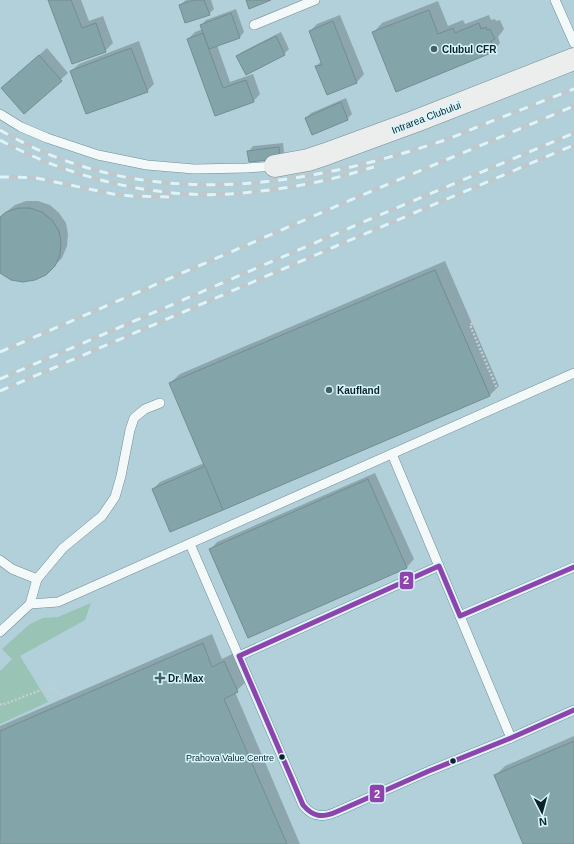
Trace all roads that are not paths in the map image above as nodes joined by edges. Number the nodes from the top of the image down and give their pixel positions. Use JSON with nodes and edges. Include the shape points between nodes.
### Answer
{"nodes":[{"id":1,"x":315,"y":0,"type":"edge"},
{"id":2,"x":555,"y":0,"type":"edge"},
{"id":3,"x":254,"y":25,"type":"dead end"},
{"id":4,"x":574,"y":43,"type":"edge"},
{"id":5,"x":574,"y":59,"type":"edge"},
{"id":6,"x":0,"y":114,"type":"edge"},
{"id":7,"x":275,"y":166,"type":"joint"},
{"id":8,"x":574,"y":373,"type":"edge"},
{"id":9,"x":160,"y":403,"type":"dead end"},
{"id":10,"x":392,"y":454,"type":"junction"},
{"id":11,"x":190,"y":544,"type":"junction"},
{"id":12,"x":0,"y":560,"type":"edge"},
{"id":13,"x":439,"y":566,"type":"junction"},
{"id":14,"x":574,"y":567,"type":"edge"},
{"id":15,"x":37,"y":580,"type":"junction"},
{"id":16,"x":30,"y":604,"type":"junction"},
{"id":17,"x":460,"y":616,"type":"junction"},
{"id":18,"x":0,"y":632,"type":"edge"},
{"id":19,"x":239,"y":656,"type":"junction"},
{"id":20,"x":574,"y":710,"type":"edge"},
{"id":21,"x":512,"y":738,"type":"junction"}],
"edges":[{"from":1,"to":3,"type":"lane"},
{"from":2,"to":4,"type":"lane"},
{"from":5,"to":7,"type":"street","name":"Intrarea Clubului","via":[[326,154]]},
{"from":6,"to":7,"type":"lane","via":[[21,127],[47,138],[98,155],[147,165],[194,170]]},
{"from":8,"to":10,"type":"lane"},
{"from":9,"to":15,"type":"lane","via":[[145,409],[134,418],[115,497],[102,516],[63,548]]},
{"from":10,"to":11,"type":"lane"},
{"from":10,"to":13,"type":"lane"},
{"from":11,"to":16,"type":"lane","via":[[58,602]]},
{"from":11,"to":19,"type":"lane"},
{"from":12,"to":15,"type":"lane","via":[[12,569]]},
{"from":13,"to":17,"type":"lane"},
{"from":13,"to":19,"type":"lane"},
{"from":14,"to":17,"type":"lane"},
{"from":15,"to":16,"type":"lane"},
{"from":16,"to":18,"type":"lane"},
{"from":17,"to":21,"type":"lane"},
{"from":19,"to":21,"type":"lane","via":[[303,805],[314,815],[325,816]]},
{"from":20,"to":21,"type":"lane"}]}
